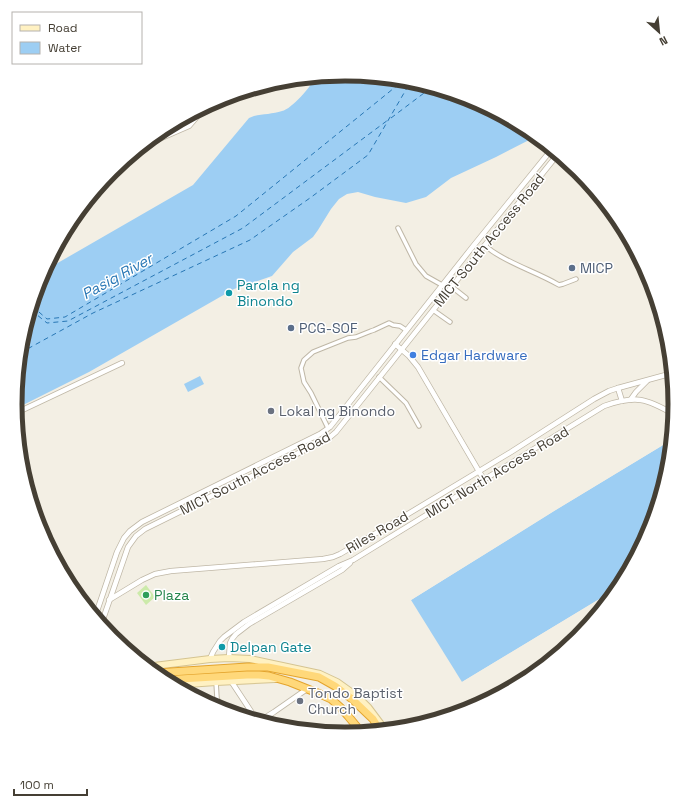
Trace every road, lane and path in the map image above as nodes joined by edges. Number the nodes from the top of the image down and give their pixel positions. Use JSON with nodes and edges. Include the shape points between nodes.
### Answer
{"nodes":[{"id":1,"x":197,"y":117,"type":"edge"},
{"id":2,"x":168,"y":135,"type":"edge"},
{"id":3,"x":549,"y":153,"type":"edge"},
{"id":4,"x":555,"y":158,"type":"edge"},
{"id":5,"x":503,"y":209,"type":"junction"},
{"id":6,"x":509,"y":214,"type":"junction"},
{"id":7,"x":398,"y":228,"type":"dead end"},
{"id":8,"x":484,"y":245,"type":"junction"},
{"id":9,"x":576,"y":279,"type":"dead end"},
{"id":10,"x":440,"y":287,"type":"junction"},
{"id":11,"x":452,"y":287,"type":"junction"},
{"id":12,"x":445,"y":294,"type":"junction"},
{"id":13,"x":466,"y":298,"type":"dead end"},
{"id":14,"x":433,"y":310,"type":"junction"},
{"id":15,"x":450,"y":322,"type":"dead end"},
{"id":16,"x":406,"y":330,"type":"junction"},
{"id":17,"x":395,"y":344,"type":"junction"},
{"id":18,"x":401,"y":349,"type":"junction"},
{"id":19,"x":122,"y":363,"type":"dead end"},
{"id":20,"x":667,"y":375,"type":"edge"},
{"id":21,"x":379,"y":378,"type":"junction"},
{"id":22,"x":648,"y":380,"type":"junction"},
{"id":23,"x":618,"y":388,"type":"junction"},
{"id":24,"x":631,"y":399,"type":"junction"},
{"id":25,"x":622,"y":400,"type":"junction"},
{"id":26,"x":22,"y":410,"type":"edge"},
{"id":27,"x":669,"y":411,"type":"edge"},
{"id":28,"x":419,"y":426,"type":"dead end"},
{"id":29,"x":328,"y":428,"type":"junction"},
{"id":30,"x":479,"y":471,"type":"junction"},
{"id":31,"x":484,"y":480,"type":"junction"},
{"id":32,"x":117,"y":552,"type":"junction"},
{"id":33,"x":125,"y":555,"type":"junction"},
{"id":34,"x":353,"y":560,"type":"junction"},
{"id":35,"x":109,"y":600,"type":"junction"},
{"id":36,"x":96,"y":611,"type":"edge"},
{"id":37,"x":103,"y":619,"type":"edge"},
{"id":38,"x":229,"y":658,"type":"junction"},
{"id":39,"x":210,"y":659,"type":"junction"},
{"id":40,"x":156,"y":666,"type":"edge"},
{"id":41,"x":247,"y":671,"type":"junction"},
{"id":42,"x":166,"y":673,"type":"edge"},
{"id":43,"x":175,"y":679,"type":"edge"},
{"id":44,"x":278,"y":679,"type":"junction"},
{"id":45,"x":231,"y":681,"type":"junction"},
{"id":46,"x":216,"y":682,"type":"junction"},
{"id":47,"x":184,"y":684,"type":"edge"},
{"id":48,"x":307,"y":689,"type":"junction"},
{"id":49,"x":218,"y":701,"type":"edge"},
{"id":50,"x":253,"y":714,"type":"edge"},
{"id":51,"x":265,"y":718,"type":"edge"},
{"id":52,"x":377,"y":726,"type":"edge"},
{"id":53,"x":382,"y":726,"type":"edge"},
{"id":54,"x":357,"y":727,"type":"edge"}],
"edges":[{"from":1,"to":2,"type":"street","via":[[189,126]]},
{"from":3,"to":5,"type":"street","name":"MICT South Access Road"},
{"from":4,"to":6,"type":"street","name":"MICT South Access Road"},
{"from":5,"to":6,"type":"street"},
{"from":5,"to":10,"type":"street","name":"MICT South Access Road"},
{"from":6,"to":8,"type":"street","name":"MICT South Access Road"},
{"from":7,"to":10,"type":"street","via":[[416,264]]},
{"from":8,"to":9,"type":"street","via":[[504,258],[559,284]]},
{"from":8,"to":11,"type":"street","name":"MICT South Access Road"},
{"from":10,"to":12,"type":"street"},
{"from":10,"to":16,"type":"street","name":"MICT South Access Road"},
{"from":11,"to":12,"type":"street","name":"MICT South Access Road"},
{"from":11,"to":13,"type":"street"},
{"from":12,"to":14,"type":"street","name":"MICT South Access Road"},
{"from":14,"to":15,"type":"street"},
{"from":14,"to":18,"type":"street","name":"MICT South Access Road"},
{"from":16,"to":17,"type":"street","name":"MICT South Access Road"},
{"from":16,"to":29,"type":"street","via":[[389,323],[313,352],[304,360],[301,368],[304,382]]},
{"from":17,"to":18,"type":"street"},
{"from":17,"to":29,"type":"street","name":"MICT South Access Road"},
{"from":18,"to":21,"type":"street","name":"MICT South Access Road"},
{"from":18,"to":30,"type":"street","via":[[418,367]]},
{"from":19,"to":26,"type":"street"},
{"from":20,"to":22,"type":"street","name":"Riles Road"},
{"from":21,"to":28,"type":"street","via":[[406,403]]},
{"from":21,"to":33,"type":"street","name":"MICT South Access Road","via":[[329,438],[145,529],[136,536]]},
{"from":22,"to":23,"type":"street","name":"Riles Road"},
{"from":22,"to":24,"type":"street"},
{"from":23,"to":25,"type":"street"},
{"from":23,"to":30,"type":"street","name":"Riles Road","via":[[594,399]]},
{"from":24,"to":25,"type":"street","name":"MICT North Access Road"},
{"from":24,"to":27,"type":"street","name":"MICT North Access Road","via":[[641,399]]},
{"from":25,"to":31,"type":"street","name":"MICT North Access Road","via":[[604,406]]},
{"from":29,"to":32,"type":"street","name":"MICT South Access Road","via":[[142,522],[124,538]]},
{"from":30,"to":31,"type":"street"},
{"from":30,"to":35,"type":"street","name":"Riles Road","via":[[333,557],[155,574]]},
{"from":31,"to":34,"type":"street","name":"MICT North Access Road"},
{"from":32,"to":33,"type":"street"},
{"from":32,"to":36,"type":"street","name":"MICT South Access Road"},
{"from":33,"to":35,"type":"street","name":"MICT South Access Road"},
{"from":34,"to":38,"type":"street","name":"MICT North Access Road","via":[[342,570],[236,634],[230,643]]},
{"from":34,"to":39,"type":"street","name":"MICT North Access Road","via":[[244,622],[224,637],[212,652]]},
{"from":35,"to":37,"type":"street","name":"MICT South Access Road"},
{"from":38,"to":39,"type":"main road"},
{"from":38,"to":53,"type":"main road","via":[[250,659],[320,674],[358,697]]},
{"from":39,"to":40,"type":"main road"},
{"from":41,"to":42,"type":"highway"},
{"from":41,"to":43,"type":"highway"},
{"from":41,"to":44,"type":"highway"},
{"from":41,"to":52,"type":"highway","via":[[274,668],[319,678],[352,699]]},
{"from":44,"to":45,"type":"main road"},
{"from":44,"to":48,"type":"highway"},
{"from":45,"to":46,"type":"main road"},
{"from":45,"to":50,"type":"street"},
{"from":46,"to":47,"type":"main road"},
{"from":46,"to":49,"type":"street"},
{"from":48,"to":51,"type":"street"},
{"from":48,"to":54,"type":"highway","via":[[330,699]]}]}
